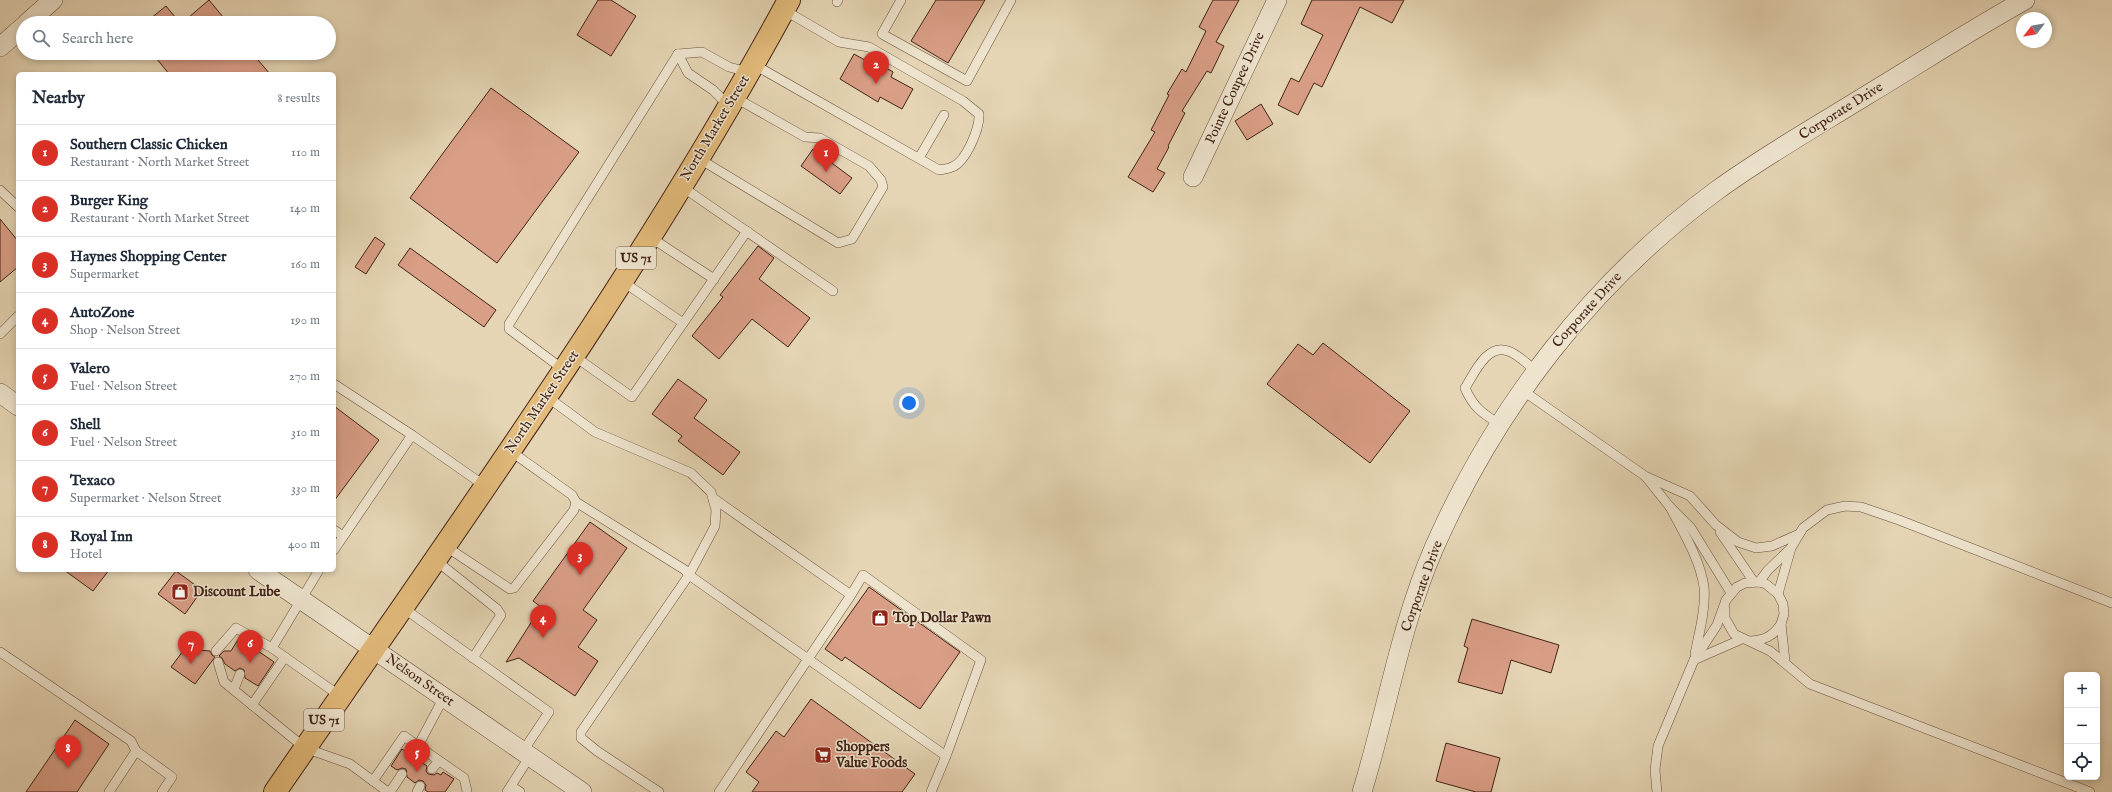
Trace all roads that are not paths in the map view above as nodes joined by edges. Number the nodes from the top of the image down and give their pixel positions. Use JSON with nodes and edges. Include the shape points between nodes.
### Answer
{"nodes":[{"id":1,"x":53,"y":0,"type":"edge"},
{"id":2,"x":901,"y":0,"type":"edge"},
{"id":3,"x":1011,"y":0,"type":"edge"},
{"id":4,"x":1277,"y":0,"type":"edge"},
{"id":5,"x":2025,"y":0,"type":"edge"},
{"id":6,"x":786,"y":5,"type":"edge"},
{"id":7,"x":35,"y":16,"type":"edge"},
{"id":8,"x":16,"y":33,"type":"edge"},
{"id":9,"x":0,"y":47,"type":"edge"},
{"id":10,"x":678,"y":54,"type":"junction"},
{"id":11,"x":751,"y":68,"type":"junction"},
{"id":12,"x":732,"y":102,"type":"junction"},
{"id":13,"x":944,"y":115,"type":"dead end"},
{"id":14,"x":698,"y":158,"type":"junction"},
{"id":15,"x":919,"y":158,"type":"junction"},
{"id":16,"x":1193,"y":177,"type":"dead end"},
{"id":17,"x":681,"y":186,"type":"junction"},
{"id":18,"x":0,"y":190,"type":"edge"},
{"id":19,"x":16,"y":205,"type":"edge"},
{"id":20,"x":747,"y":231,"type":"junction"},
{"id":21,"x":649,"y":237,"type":"junction"},
{"id":22,"x":714,"y":279,"type":"junction"},
{"id":23,"x":622,"y":281,"type":"junction"},
{"id":24,"x":833,"y":291,"type":"dead end"},
{"id":25,"x":16,"y":318,"type":"edge"},
{"id":26,"x":683,"y":324,"type":"junction"},
{"id":27,"x":0,"y":334,"type":"edge"},
{"id":28,"x":569,"y":363,"type":"junction"},
{"id":29,"x":1536,"y":371,"type":"junction"},
{"id":30,"x":336,"y":385,"type":"edge"},
{"id":31,"x":1522,"y":390,"type":"junction"},
{"id":32,"x":0,"y":393,"type":"edge"},
{"id":33,"x":546,"y":396,"type":"junction"},
{"id":34,"x":16,"y":405,"type":"edge"},
{"id":35,"x":1499,"y":424,"type":"junction"},
{"id":36,"x":412,"y":435,"type":"junction"},
{"id":37,"x":509,"y":450,"type":"junction"},
{"id":38,"x":1645,"y":476,"type":"junction"},
{"id":39,"x":485,"y":486,"type":"junction"},
{"id":40,"x":713,"y":498,"type":"junction"},
{"id":41,"x":576,"y":502,"type":"junction"},
{"id":42,"x":1670,"y":507,"type":"junction"},
{"id":43,"x":1716,"y":525,"type":"junction"},
{"id":44,"x":336,"y":531,"type":"edge"},
{"id":45,"x":1799,"y":534,"type":"junction"},
{"id":46,"x":344,"y":536,"type":"junction"},
{"id":47,"x":336,"y":547,"type":"edge"},
{"id":48,"x":1791,"y":548,"type":"junction"},
{"id":49,"x":439,"y":552,"type":"junction"},
{"id":50,"x":261,"y":572,"type":"edge"},
{"id":51,"x":319,"y":572,"type":"edge"},
{"id":52,"x":689,"y":575,"type":"junction"},
{"id":53,"x":1756,"y":582,"type":"junction"},
{"id":54,"x":1731,"y":593,"type":"junction"},
{"id":55,"x":1778,"y":594,"type":"junction"},
{"id":56,"x":851,"y":595,"type":"junction"},
{"id":57,"x":302,"y":600,"type":"junction"},
{"id":58,"x":2112,"y":602,"type":"edge"},
{"id":59,"x":401,"y":607,"type":"junction"},
{"id":60,"x":1725,"y":609,"type":"junction"},
{"id":61,"x":1781,"y":624,"type":"junction"},
{"id":62,"x":1746,"y":640,"type":"junction"},
{"id":63,"x":261,"y":642,"type":"junction"},
{"id":64,"x":272,"y":648,"type":"junction"},
{"id":65,"x":373,"y":648,"type":"junction"},
{"id":66,"x":255,"y":649,"type":"dead end"},
{"id":67,"x":216,"y":651,"type":"dead end"},
{"id":68,"x":0,"y":652,"type":"edge"},
{"id":69,"x":285,"y":657,"type":"junction"},
{"id":70,"x":473,"y":658,"type":"junction"},
{"id":71,"x":808,"y":659,"type":"junction"},
{"id":72,"x":1694,"y":660,"type":"junction"},
{"id":73,"x":218,"y":662,"type":"dead end"},
{"id":74,"x":1785,"y":662,"type":"junction"},
{"id":75,"x":240,"y":674,"type":"dead end"},
{"id":76,"x":234,"y":689,"type":"junction"},
{"id":77,"x":340,"y":696,"type":"junction"},
{"id":78,"x":444,"y":697,"type":"junction"},
{"id":79,"x":252,"y":705,"type":"junction"},
{"id":80,"x":418,"y":746,"type":"junction"},
{"id":81,"x":305,"y":748,"type":"junction"},
{"id":82,"x":136,"y":751,"type":"junction"},
{"id":83,"x":527,"y":754,"type":"junction"},
{"id":84,"x":413,"y":756,"type":"dead end"},
{"id":85,"x":946,"y":756,"type":"junction"},
{"id":86,"x":439,"y":760,"type":"junction"},
{"id":87,"x":432,"y":770,"type":"dead end"},
{"id":88,"x":402,"y":774,"type":"dead end"},
{"id":89,"x":373,"y":781,"type":"junction"},
{"id":90,"x":509,"y":789,"type":"edge"},
{"id":91,"x":467,"y":791,"type":"dead end"},
{"id":92,"x":109,"y":792,"type":"edge"},
{"id":93,"x":162,"y":792,"type":"edge"},
{"id":94,"x":275,"y":792,"type":"edge"},
{"id":95,"x":389,"y":792,"type":"edge"},
{"id":96,"x":520,"y":792,"type":"edge"},
{"id":97,"x":582,"y":792,"type":"edge"},
{"id":98,"x":659,"y":792,"type":"edge"},
{"id":99,"x":719,"y":792,"type":"edge"},
{"id":100,"x":931,"y":792,"type":"edge"},
{"id":101,"x":1362,"y":792,"type":"edge"},
{"id":102,"x":1657,"y":792,"type":"edge"},
{"id":103,"x":2090,"y":792,"type":"edge"}],
"edges":[{"from":1,"to":7,"type":"street"},
{"from":2,"to":3,"type":"lane","via":[[882,34],[967,81]]},
{"from":4,"to":16,"type":"street","name":"Pointe Coupee Drive"},
{"from":5,"to":29,"type":"street","name":"Corporate Drive","via":[[1714,192],[1625,268],[1579,317]]},
{"from":6,"to":11,"type":"main road","name":"North Market Street","number":"US 71"},
{"from":6,"to":15,"type":"lane","via":[[839,42],[869,47],[963,101],[979,114],[979,124],[965,154],[953,167],[939,170]]},
{"from":8,"to":9,"type":"street"},
{"from":10,"to":11,"type":"lane","via":[[702,52],[729,67]]},
{"from":10,"to":12,"type":"lane","via":[[688,74]]},
{"from":10,"to":28,"type":"lane","via":[[509,324],[509,329]]},
{"from":11,"to":12,"type":"main road","name":"North Market Street","number":"US 71"},
{"from":11,"to":15,"type":"lane"},
{"from":12,"to":14,"type":"main road","name":"North Market Street","number":"US 71"},
{"from":12,"to":14,"type":"lane","via":[[805,137],[820,138],[869,166],[881,180],[883,187],[852,239],[838,243]]},
{"from":13,"to":15,"type":"lane"},
{"from":14,"to":17,"type":"main road","name":"North Market Street","number":"US 71"},
{"from":17,"to":20,"type":"lane"},
{"from":17,"to":21,"type":"main road","name":"North Market Street","number":"US 71"},
{"from":18,"to":19,"type":"lane"},
{"from":20,"to":22,"type":"lane"},
{"from":20,"to":24,"type":"lane"},
{"from":21,"to":22,"type":"lane"},
{"from":21,"to":23,"type":"main road","name":"North Market Street","number":"US 71"},
{"from":22,"to":26,"type":"lane"},
{"from":23,"to":26,"type":"lane"},
{"from":23,"to":28,"type":"main road","name":"North Market Street","number":"US 71"},
{"from":25,"to":27,"type":"lane"},
{"from":26,"to":28,"type":"lane","via":[[632,397]]},
{"from":28,"to":33,"type":"main road","name":"North Market Street","number":"US 71"},
{"from":29,"to":31,"type":"street","name":"Corporate Drive"},
{"from":29,"to":35,"type":"lane","via":[[1508,351],[1499,350],[1489,353],[1477,370],[1465,388],[1470,402]]},
{"from":30,"to":36,"type":"lane"},
{"from":31,"to":35,"type":"street","name":"Corporate Drive"},
{"from":31,"to":38,"type":"lane"},
{"from":32,"to":34,"type":"street"},
{"from":33,"to":37,"type":"main road","name":"North Market Street","number":"US 71"},
{"from":33,"to":40,"type":"lane","via":[[595,432],[691,473],[711,492]]},
{"from":35,"to":101,"type":"street","name":"Corporate Drive","via":[[1458,497],[1433,551],[1406,628]]},
{"from":36,"to":39,"type":"lane"},
{"from":36,"to":46,"type":"lane"},
{"from":37,"to":39,"type":"main road","name":"North Market Street","number":"US 71"},
{"from":37,"to":41,"type":"lane","via":[[572,495]]},
{"from":38,"to":42,"type":"lane"},
{"from":38,"to":43,"type":"lane","via":[[1690,496]]},
{"from":39,"to":49,"type":"main road","name":"North Market Street","number":"US 71"},
{"from":40,"to":52,"type":"lane","via":[[716,510],[715,526]]},
{"from":40,"to":56,"type":"lane"},
{"from":41,"to":49,"type":"lane","via":[[574,510],[514,588],[510,589]]},
{"from":41,"to":52,"type":"lane","via":[[685,570]]},
{"from":42,"to":54,"type":"lane","via":[[1691,528]]},
{"from":42,"to":72,"type":"lane","via":[[1700,570],[1704,588],[1703,613]]},
{"from":43,"to":45,"type":"lane","via":[[1738,542],[1756,548],[1772,546]]},
{"from":43,"to":53,"type":"lane"},
{"from":44,"to":46,"type":"lane"},
{"from":45,"to":48,"type":"lane"},
{"from":45,"to":58,"type":"lane","via":[[1813,519],[1827,510],[1845,506],[1861,507]]},
{"from":46,"to":47,"type":"lane"},
{"from":48,"to":53,"type":"lane"},
{"from":48,"to":55,"type":"lane"},
{"from":49,"to":59,"type":"main road","name":"North Market Street","number":"US 71"},
{"from":49,"to":70,"type":"lane","via":[[498,609],[501,615]]},
{"from":50,"to":57,"type":"street","name":"Nelson Street"},
{"from":51,"to":57,"type":"lane"},
{"from":52,"to":71,"type":"lane"},
{"from":52,"to":98,"type":"lane","via":[[581,732],[581,738],[597,751]]},
{"from":53,"to":54,"type":"lane","via":[[1745,583]]},
{"from":53,"to":55,"type":"lane","via":[[1766,584]]},
{"from":54,"to":60,"type":"lane"},
{"from":55,"to":61,"type":"lane","via":[[1784,614]]},
{"from":56,"to":71,"type":"lane"},
{"from":56,"to":85,"type":"lane","via":[[863,576],[982,660]]},
{"from":57,"to":64,"type":"lane"},
{"from":57,"to":65,"type":"street","name":"Nelson Street"},
{"from":59,"to":65,"type":"main road","name":"North Market Street","number":"US 71"},
{"from":59,"to":70,"type":"lane"},
{"from":60,"to":62,"type":"lane","via":[[1728,626]]},
{"from":60,"to":72,"type":"lane"},
{"from":61,"to":62,"type":"lane","via":[[1769,637]]},
{"from":61,"to":74,"type":"lane"},
{"from":62,"to":72,"type":"lane"},
{"from":62,"to":74,"type":"lane"},
{"from":63,"to":64,"type":"lane"},
{"from":63,"to":66,"type":"lane"},
{"from":63,"to":67,"type":"lane","via":[[236,628]]},
{"from":64,"to":69,"type":"lane"},
{"from":65,"to":77,"type":"main road","name":"North Market Street","number":"US 71"},
{"from":65,"to":78,"type":"street","name":"Nelson Street"},
{"from":68,"to":82,"type":"lane","via":[[131,741]]},
{"from":69,"to":77,"type":"lane"},
{"from":69,"to":79,"type":"lane"},
{"from":70,"to":83,"type":"lane","via":[[549,712]]},
{"from":71,"to":85,"type":"lane"},
{"from":71,"to":99,"type":"lane"},
{"from":72,"to":102,"type":"lane","via":[[1658,746],[1655,770]]},
{"from":73,"to":76,"type":"lane","via":[[224,682]]},
{"from":74,"to":103,"type":"lane","via":[[1810,684]]},
{"from":75,"to":76,"type":"lane"},
{"from":76,"to":79,"type":"lane"},
{"from":77,"to":81,"type":"main road","name":"North Market Street","number":"US 71"},
{"from":78,"to":80,"type":"lane"},
{"from":78,"to":83,"type":"street","name":"Nelson Street"},
{"from":79,"to":81,"type":"lane"},
{"from":80,"to":84,"type":"lane"},
{"from":80,"to":86,"type":"lane"},
{"from":80,"to":89,"type":"lane","via":[[404,736]]},
{"from":81,"to":89,"type":"lane","via":[[350,764]]},
{"from":81,"to":94,"type":"main road","name":"North Market Street","number":"US 71"},
{"from":82,"to":92,"type":"lane"},
{"from":82,"to":93,"type":"lane","via":[[172,777]]},
{"from":83,"to":90,"type":"lane"},
{"from":83,"to":97,"type":"street","name":"Nelson Street"},
{"from":85,"to":100,"type":"lane"},
{"from":86,"to":87,"type":"lane"},
{"from":86,"to":91,"type":"lane","via":[[464,778]]},
{"from":88,"to":95,"type":"lane"},
{"from":89,"to":95,"type":"lane"},
{"from":90,"to":96,"type":"lane"}]}
